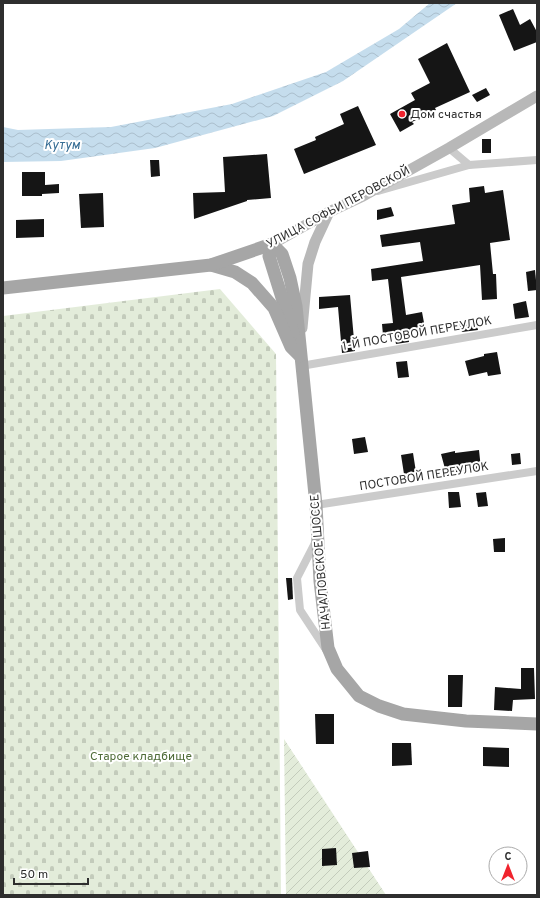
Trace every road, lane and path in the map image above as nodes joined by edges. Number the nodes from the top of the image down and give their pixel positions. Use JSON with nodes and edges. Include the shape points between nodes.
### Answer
{"nodes":[{"id":1,"x":537,"y":96,"type":"edge"},
{"id":2,"x":449,"y":148,"type":"junction"},
{"id":3,"x":537,"y":160,"type":"edge"},
{"id":4,"x":469,"y":165,"type":"junction"},
{"id":5,"x":363,"y":196,"type":"junction"},
{"id":6,"x":330,"y":212,"type":"junction"},
{"id":7,"x":272,"y":244,"type":"junction"},
{"id":8,"x":211,"y":265,"type":"junction"},
{"id":9,"x":3,"y":288,"type":"edge"},
{"id":10,"x":537,"y":325,"type":"edge"},
{"id":11,"x":301,"y":361,"type":"junction"},
{"id":12,"x":537,"y":471,"type":"edge"},
{"id":13,"x":316,"y":505,"type":"junction"},
{"id":14,"x":317,"y":538,"type":"junction"},
{"id":15,"x":333,"y":660,"type":"junction"},
{"id":16,"x":537,"y":724,"type":"edge"}],
"edges":[{"from":1,"to":2,"type":"main road","name":"УЛИЦА СОФЬИ ПЕРОВСКОЙ"},
{"from":2,"to":4,"type":"street"},
{"from":2,"to":5,"type":"main road","name":"УЛИЦА СОФЬИ ПЕРОВСКОЙ"},
{"from":3,"to":4,"type":"street"},
{"from":4,"to":5,"type":"street"},
{"from":5,"to":6,"type":"main road","name":"УЛИЦА СОФЬИ ПЕРОВСКОЙ"},
{"from":6,"to":7,"type":"main road","name":"УЛИЦА СОФЬИ ПЕРОВСКОЙ"},
{"from":6,"to":11,"type":"main road","via":[[315,242],[308,264]]},
{"from":7,"to":8,"type":"main road","name":"УЛИЦА СОФЬИ ПЕРОВСКОЙ"},
{"from":7,"to":11,"type":"main road","name":"НАЧАЛОВСКОЕ ШОССЕ","via":[[282,254],[290,278],[296,306]]},
{"from":8,"to":9,"type":"main road","name":"УЛИЦА СОФЬИ ПЕРОВСКОЙ"},
{"from":8,"to":11,"type":"main road","via":[[235,272],[252,283],[274,308],[291,347]]},
{"from":10,"to":11,"type":"street","name":"1-Й ПОСТОВОЙ ПЕРЕУЛОК"},
{"from":11,"to":13,"type":"main road","name":"НАЧАЛОВСКОЕ ШОССЕ"},
{"from":12,"to":13,"type":"street","name":"ПОСТОВОЙ ПЕРЕУЛОК"},
{"from":13,"to":14,"type":"main road","name":"НАЧАЛОВСКОЕ ШОССЕ"},
{"from":14,"to":15,"type":"main road","name":"НАЧАЛОВСКОЕ ШОССЕ","via":[[328,648]]},
{"from":14,"to":15,"type":"street","via":[[297,578],[300,610]]},
{"from":15,"to":16,"type":"main road","name":"НАЧАЛОВСКОЕ ШОССЕ","via":[[345,681],[359,696],[403,714],[466,721]]}]}
